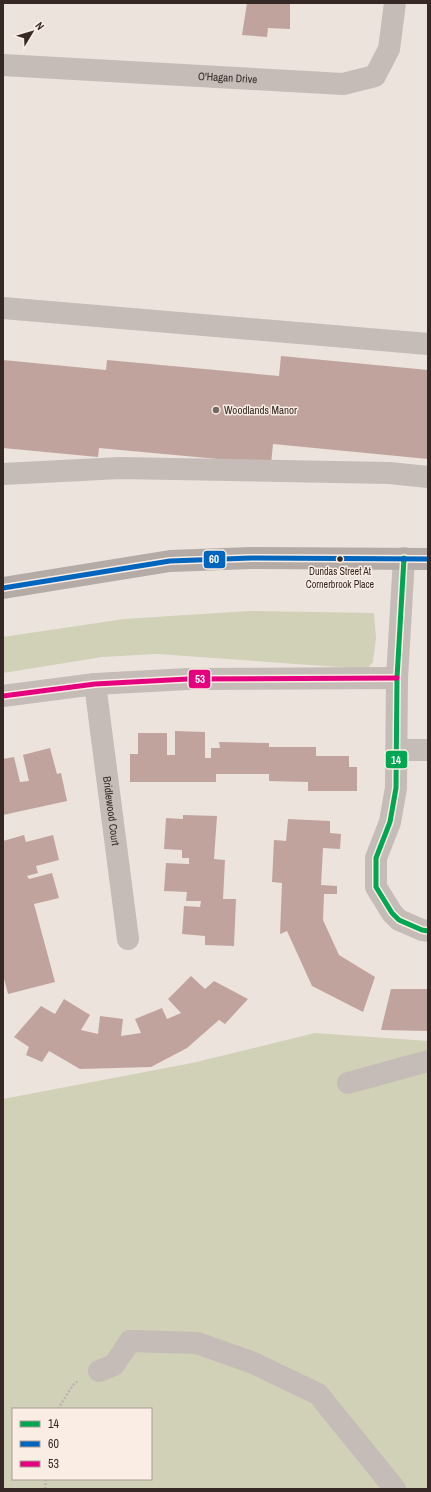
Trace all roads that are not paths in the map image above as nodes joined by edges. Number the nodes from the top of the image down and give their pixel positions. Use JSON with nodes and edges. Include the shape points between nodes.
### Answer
{"nodes":[{"id":1,"x":395,"y":3,"type":"edge"},
{"id":2,"x":3,"y":65,"type":"edge"},
{"id":3,"x":3,"y":308,"type":"edge"},
{"id":4,"x":428,"y":344,"type":"edge"},
{"id":5,"x":3,"y":474,"type":"edge"},
{"id":6,"x":428,"y":477,"type":"edge"},
{"id":7,"x":404,"y":558,"type":"junction"},
{"id":8,"x":428,"y":559,"type":"edge"},
{"id":9,"x":3,"y":588,"type":"edge"},
{"id":10,"x":397,"y":678,"type":"junction"},
{"id":11,"x":95,"y":684,"type":"junction"},
{"id":12,"x":3,"y":696,"type":"edge"},
{"id":13,"x":396,"y":750,"type":"junction"},
{"id":14,"x":428,"y":750,"type":"edge"},
{"id":15,"x":428,"y":931,"type":"edge"},
{"id":16,"x":128,"y":939,"type":"dead end"},
{"id":17,"x":428,"y":1061,"type":"edge"},
{"id":18,"x":348,"y":1082,"type":"dead end"},
{"id":19,"x":99,"y":1371,"type":"road end"},
{"id":20,"x":395,"y":1489,"type":"edge"}],
"edges":[{"from":1,"to":2,"type":"street","name":"O'Hagan Drive","via":[[389,49],[375,76],[343,84]]},
{"from":3,"to":4,"type":"street"},
{"from":5,"to":6,"type":"street","via":[[120,468],[389,473]]},
{"from":7,"to":8,"type":"main road"},
{"from":7,"to":9,"type":"main road","via":[[252,558],[170,562]]},
{"from":7,"to":10,"type":"street"},
{"from":10,"to":11,"type":"street","via":[[188,679]]},
{"from":10,"to":13,"type":"street"},
{"from":11,"to":12,"type":"street"},
{"from":11,"to":16,"type":"street","name":"Bridlewood Court"},
{"from":13,"to":14,"type":"street"},
{"from":13,"to":15,"type":"street","via":[[396,788],[390,822],[376,858],[376,888],[392,914],[399,920]]},
{"from":17,"to":18,"type":"street"},
{"from":19,"to":20,"type":"street","via":[[114,1365],[130,1341],[196,1343],[251,1362],[318,1394]]}]}
